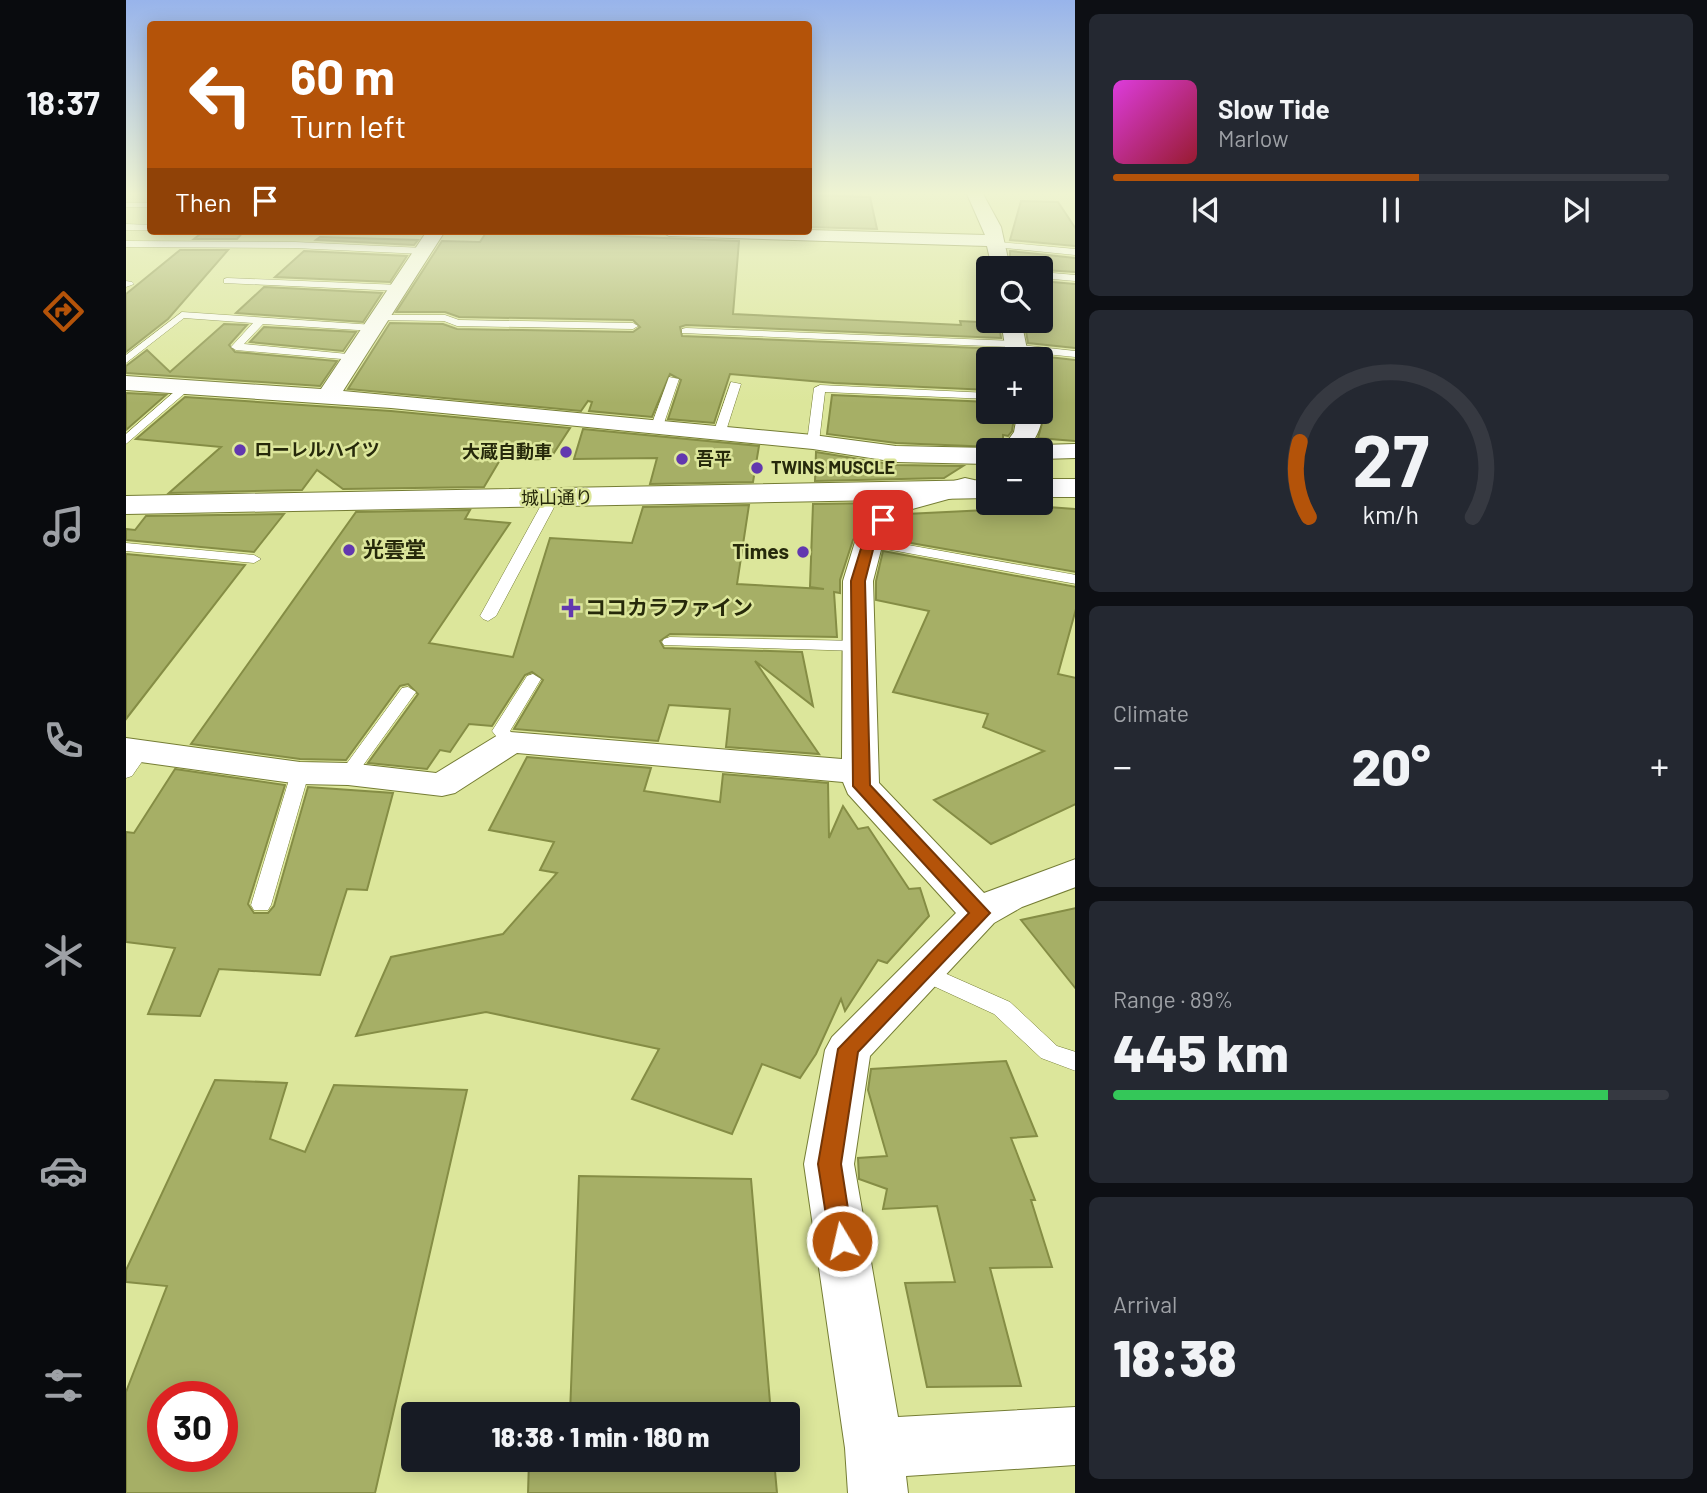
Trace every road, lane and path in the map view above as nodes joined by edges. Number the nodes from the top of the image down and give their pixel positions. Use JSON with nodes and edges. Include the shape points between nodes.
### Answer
{"nodes":[{"id":1,"x":415,"y":264,"type":"edge"},
{"id":2,"x":1053,"y":276,"type":"edge"},
{"id":3,"x":1075,"y":278,"type":"edge"},
{"id":4,"x":228,"y":281,"type":"dead end"},
{"id":5,"x":400,"y":288,"type":"junction"},
{"id":6,"x":261,"y":320,"type":"junction"},
{"id":7,"x":377,"y":323,"type":"junction"},
{"id":8,"x":633,"y":326,"type":"dead end"},
{"id":9,"x":686,"y":331,"type":"dead end"},
{"id":10,"x":976,"y":348,"type":"edge"},
{"id":11,"x":1053,"y":353,"type":"edge"},
{"id":12,"x":1075,"y":354,"type":"edge"},
{"id":13,"x":355,"y":356,"type":"junction"},
{"id":14,"x":126,"y":360,"type":"edge"},
{"id":15,"x":673,"y":379,"type":"dead end"},
{"id":16,"x":126,"y":383,"type":"edge"},
{"id":17,"x":735,"y":384,"type":"dead end"},
{"id":18,"x":186,"y":387,"type":"junction"},
{"id":19,"x":976,"y":395,"type":"edge"},
{"id":20,"x":327,"y":397,"type":"junction"},
{"id":21,"x":656,"y":429,"type":"junction"},
{"id":22,"x":719,"y":434,"type":"junction"},
{"id":23,"x":126,"y":440,"type":"edge"},
{"id":24,"x":813,"y":443,"type":"junction"},
{"id":25,"x":1053,"y":452,"type":"edge"},
{"id":26,"x":1075,"y":452,"type":"edge"},
{"id":27,"x":976,"y":456,"type":"edge"},
{"id":28,"x":976,"y":479,"type":"edge"},
{"id":29,"x":1053,"y":488,"type":"edge"},
{"id":30,"x":1075,"y":488,"type":"edge"},
{"id":31,"x":976,"y":489,"type":"edge"},
{"id":32,"x":956,"y":490,"type":"junction"},
{"id":33,"x":552,"y":498,"type":"junction"},
{"id":34,"x":126,"y":505,"type":"edge"},
{"id":35,"x":869,"y":542,"type":"junction"},
{"id":36,"x":126,"y":547,"type":"edge"},
{"id":37,"x":254,"y":559,"type":"dead end"},
{"id":38,"x":1075,"y":580,"type":"edge"},
{"id":39,"x":488,"y":616,"type":"dead end"},
{"id":40,"x":670,"y":642,"type":"dead end"},
{"id":41,"x":860,"y":646,"type":"junction"},
{"id":42,"x":533,"y":679,"type":"dead end"},
{"id":43,"x":408,"y":692,"type":"dead end"},
{"id":44,"x":510,"y":742,"type":"junction"},
{"id":45,"x":131,"y":757,"type":"edge"},
{"id":46,"x":860,"y":772,"type":"junction"},
{"id":47,"x":300,"y":774,"type":"junction"},
{"id":48,"x":348,"y":774,"type":"junction"},
{"id":49,"x":1075,"y":872,"type":"edge"},
{"id":50,"x":261,"y":905,"type":"dead end"},
{"id":51,"x":980,"y":913,"type":"junction"},
{"id":52,"x":923,"y":972,"type":"junction"},
{"id":53,"x":1075,"y":1062,"type":"edge"},
{"id":54,"x":1075,"y":1436,"type":"edge"},
{"id":55,"x":876,"y":1471,"type":"edge"}],
"edges":[{"from":1,"to":5,"type":"street"},
{"from":2,"to":3,"type":"lane"},
{"from":4,"to":5,"type":"lane"},
{"from":5,"to":7,"type":"street"},
{"from":6,"to":7,"type":"lane"},
{"from":6,"to":13,"type":"lane","via":[[236,347]]},
{"from":6,"to":14,"type":"lane","via":[[182,315]]},
{"from":7,"to":8,"type":"lane","via":[[446,318],[457,323]]},
{"from":7,"to":13,"type":"street"},
{"from":9,"to":10,"type":"lane"},
{"from":11,"to":12,"type":"lane"},
{"from":13,"to":20,"type":"street"},
{"from":15,"to":21,"type":"lane"},
{"from":16,"to":18,"type":"street"},
{"from":17,"to":22,"type":"lane"},
{"from":18,"to":20,"type":"street"},
{"from":18,"to":23,"type":"lane"},
{"from":19,"to":24,"type":"lane","via":[[820,388]]},
{"from":20,"to":21,"type":"street"},
{"from":21,"to":22,"type":"street"},
{"from":22,"to":24,"type":"street"},
{"from":24,"to":27,"type":"street","via":[[896,454]]},
{"from":25,"to":26,"type":"street"},
{"from":28,"to":32,"type":"street"},
{"from":29,"to":30,"type":"street"},
{"from":31,"to":32,"type":"street","name":"城山通り"},
{"from":32,"to":33,"type":"street","name":"城山通り"},
{"from":32,"to":35,"type":"street","via":[[896,505]]},
{"from":33,"to":34,"type":"street","name":"城山通り"},
{"from":33,"to":39,"type":"lane"},
{"from":35,"to":38,"type":"lane"},
{"from":35,"to":41,"type":"street","via":[[858,581]]},
{"from":36,"to":37,"type":"lane"},
{"from":40,"to":41,"type":"lane"},
{"from":41,"to":46,"type":"street"},
{"from":42,"to":44,"type":"lane","via":[[501,731]]},
{"from":43,"to":48,"type":"lane"},
{"from":44,"to":46,"type":"street"},
{"from":44,"to":48,"type":"street","via":[[442,785]]},
{"from":45,"to":47,"type":"street"},
{"from":46,"to":51,"type":"street","via":[[861,786]]},
{"from":47,"to":48,"type":"street"},
{"from":47,"to":50,"type":"lane"},
{"from":49,"to":51,"type":"street","via":[[1008,897]]},
{"from":51,"to":52,"type":"street"},
{"from":52,"to":53,"type":"lane","via":[[1002,1008],[1049,1052]]},
{"from":52,"to":55,"type":"street","via":[[848,1049],[830,1164]]},
{"from":54,"to":55,"type":"street"}]}
